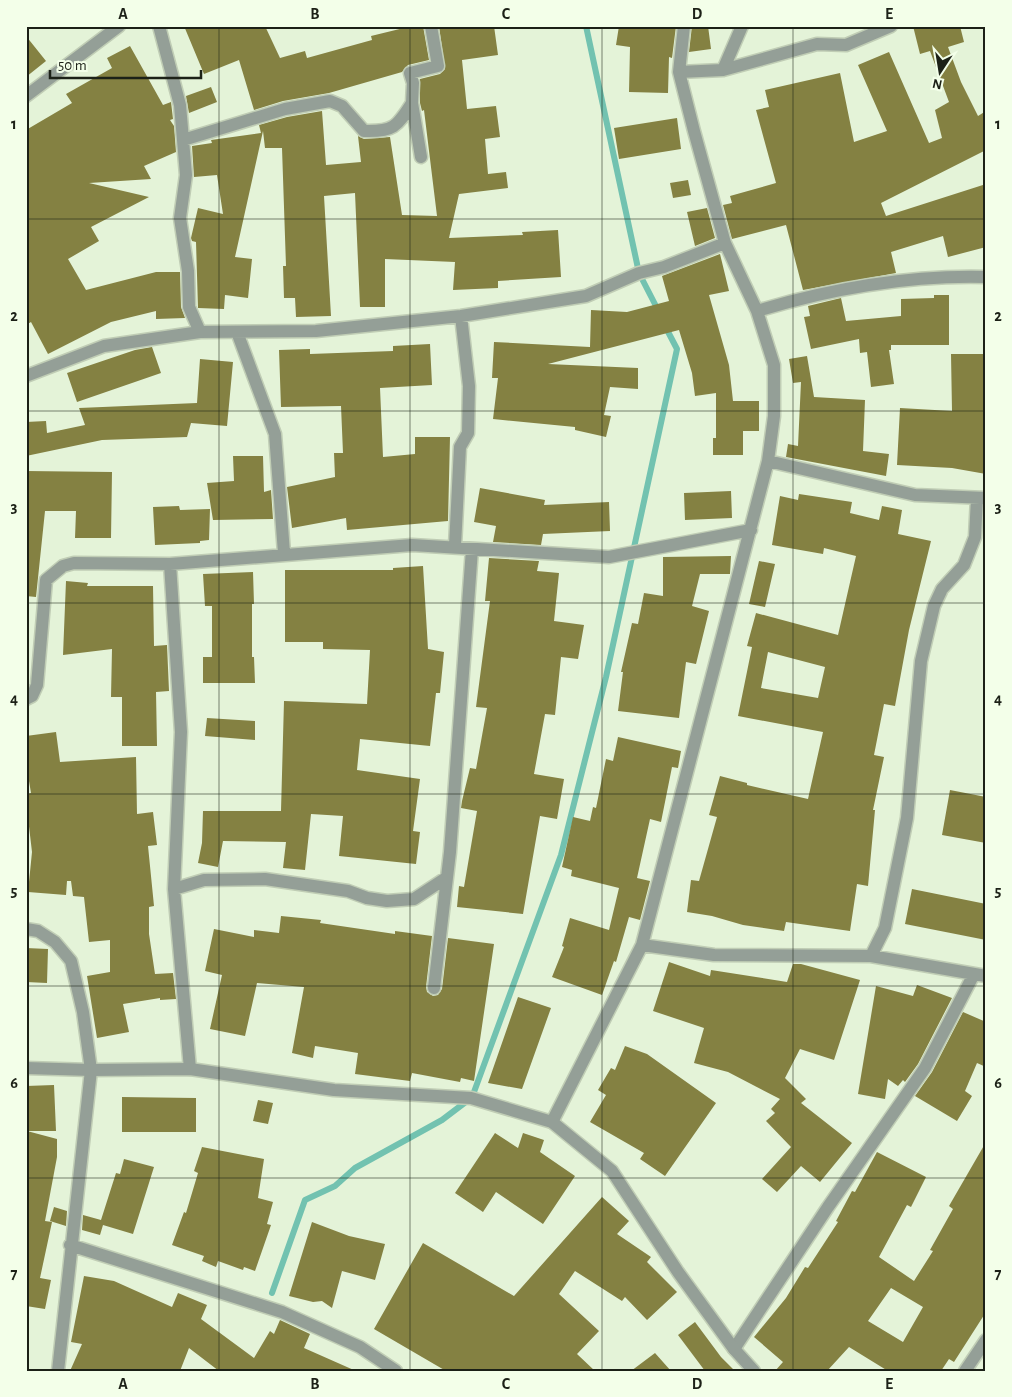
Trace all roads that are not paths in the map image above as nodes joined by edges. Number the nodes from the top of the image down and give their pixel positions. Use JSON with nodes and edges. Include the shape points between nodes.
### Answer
{"nodes":[{"id":1,"x":119,"y":26,"type":"edge"},
{"id":2,"x":159,"y":26,"type":"edge"},
{"id":3,"x":431,"y":26,"type":"edge"},
{"id":4,"x":684,"y":26,"type":"edge"},
{"id":5,"x":742,"y":26,"type":"edge"},
{"id":6,"x":891,"y":26,"type":"edge"},
{"id":7,"x":723,"y":70,"type":"junction"},
{"id":8,"x":679,"y":72,"type":"junction"},
{"id":9,"x":26,"y":96,"type":"edge"},
{"id":10,"x":412,"y":103,"type":"junction"},
{"id":11,"x":183,"y":140,"type":"junction"},
{"id":12,"x":421,"y":157,"type":"dead end"},
{"id":13,"x":725,"y":243,"type":"junction"},
{"id":14,"x":986,"y":277,"type":"edge"},
{"id":15,"x":757,"y":311,"type":"junction"},
{"id":16,"x":461,"y":316,"type":"junction"},
{"id":17,"x":200,"y":332,"type":"junction"},
{"id":18,"x":237,"y":332,"type":"junction"},
{"id":19,"x":26,"y":376,"type":"edge"},
{"id":20,"x":768,"y":462,"type":"junction"},
{"id":21,"x":981,"y":498,"type":"edge"},
{"id":22,"x":750,"y":530,"type":"junction"},
{"id":23,"x":455,"y":546,"type":"junction"},
{"id":24,"x":472,"y":549,"type":"junction"},
{"id":25,"x":284,"y":553,"type":"junction"},
{"id":26,"x":170,"y":564,"type":"junction"},
{"id":27,"x":26,"y":699,"type":"edge"},
{"id":28,"x":446,"y":878,"type":"junction"},
{"id":29,"x":174,"y":889,"type":"junction"},
{"id":30,"x":26,"y":930,"type":"edge"},
{"id":31,"x":642,"y":945,"type":"junction"},
{"id":32,"x":871,"y":956,"type":"junction"},
{"id":33,"x":980,"y":975,"type":"edge"},
{"id":34,"x":434,"y":988,"type":"dead end"},
{"id":35,"x":26,"y":1068,"type":"edge"},
{"id":36,"x":190,"y":1069,"type":"junction"},
{"id":37,"x":91,"y":1070,"type":"junction"},
{"id":38,"x":552,"y":1122,"type":"junction"},
{"id":39,"x":70,"y":1245,"type":"junction"},
{"id":40,"x":986,"y":1340,"type":"edge"},
{"id":41,"x":734,"y":1349,"type":"junction"},
{"id":42,"x":58,"y":1371,"type":"edge"},
{"id":43,"x":396,"y":1371,"type":"edge"},
{"id":44,"x":754,"y":1371,"type":"edge"},
{"id":45,"x":965,"y":1371,"type":"edge"}],
"edges":[{"from":1,"to":9,"type":"street"},
{"from":2,"to":11,"type":"street","via":[[180,105]]},
{"from":3,"to":10,"type":"street","via":[[438,66],[410,73]]},
{"from":4,"to":8,"type":"street"},
{"from":5,"to":7,"type":"street"},
{"from":6,"to":7,"type":"street","via":[[846,45],[817,44]]},
{"from":7,"to":8,"type":"street"},
{"from":8,"to":13,"type":"street"},
{"from":10,"to":11,"type":"street","via":[[399,123],[380,132],[364,131],[342,106],[330,101],[285,109]]},
{"from":10,"to":12,"type":"street"},
{"from":11,"to":17,"type":"street","via":[[186,175],[180,218],[188,270],[189,307]]},
{"from":13,"to":15,"type":"street"},
{"from":13,"to":16,"type":"street","via":[[664,267],[639,273],[586,296]]},
{"from":14,"to":15,"type":"street","via":[[962,276],[868,286],[810,295]]},
{"from":15,"to":20,"type":"street","via":[[774,365],[774,416]]},
{"from":16,"to":18,"type":"street","via":[[316,332]]},
{"from":16,"to":23,"type":"street","via":[[469,386],[468,432],[460,447]]},
{"from":17,"to":18,"type":"street"},
{"from":17,"to":19,"type":"street","via":[[104,346]]},
{"from":18,"to":25,"type":"street","via":[[275,434]]},
{"from":20,"to":21,"type":"street","via":[[915,495]]},
{"from":20,"to":22,"type":"street"},
{"from":21,"to":32,"type":"street","via":[[975,537],[964,565],[942,589],[934,606],[921,661],[907,818],[885,928]]},
{"from":22,"to":24,"type":"street","via":[[609,557]]},
{"from":22,"to":31,"type":"street"},
{"from":23,"to":24,"type":"street"},
{"from":23,"to":25,"type":"street","via":[[412,545]]},
{"from":24,"to":28,"type":"street"},
{"from":25,"to":26,"type":"street"},
{"from":26,"to":27,"type":"street","via":[[74,563],[63,566],[46,580],[37,685],[32,696]]},
{"from":26,"to":29,"type":"street","via":[[181,732]]},
{"from":28,"to":29,"type":"street","via":[[414,899],[387,901],[348,891],[265,879],[204,880]]},
{"from":28,"to":34,"type":"street"},
{"from":29,"to":36,"type":"street"},
{"from":30,"to":37,"type":"street","via":[[38,931],[55,942],[71,961],[83,1012]]},
{"from":31,"to":32,"type":"street","via":[[714,955]]},
{"from":31,"to":38,"type":"street"},
{"from":32,"to":33,"type":"street"},
{"from":33,"to":41,"type":"street","via":[[925,1068]]},
{"from":35,"to":37,"type":"street"},
{"from":36,"to":37,"type":"street"},
{"from":36,"to":38,"type":"street","via":[[334,1090],[471,1098]]},
{"from":37,"to":39,"type":"street"},
{"from":38,"to":41,"type":"street","via":[[612,1171],[678,1272]]},
{"from":39,"to":42,"type":"street"},
{"from":39,"to":43,"type":"street","via":[[282,1312],[360,1347]]},
{"from":40,"to":45,"type":"street"},
{"from":41,"to":44,"type":"street"}]}
